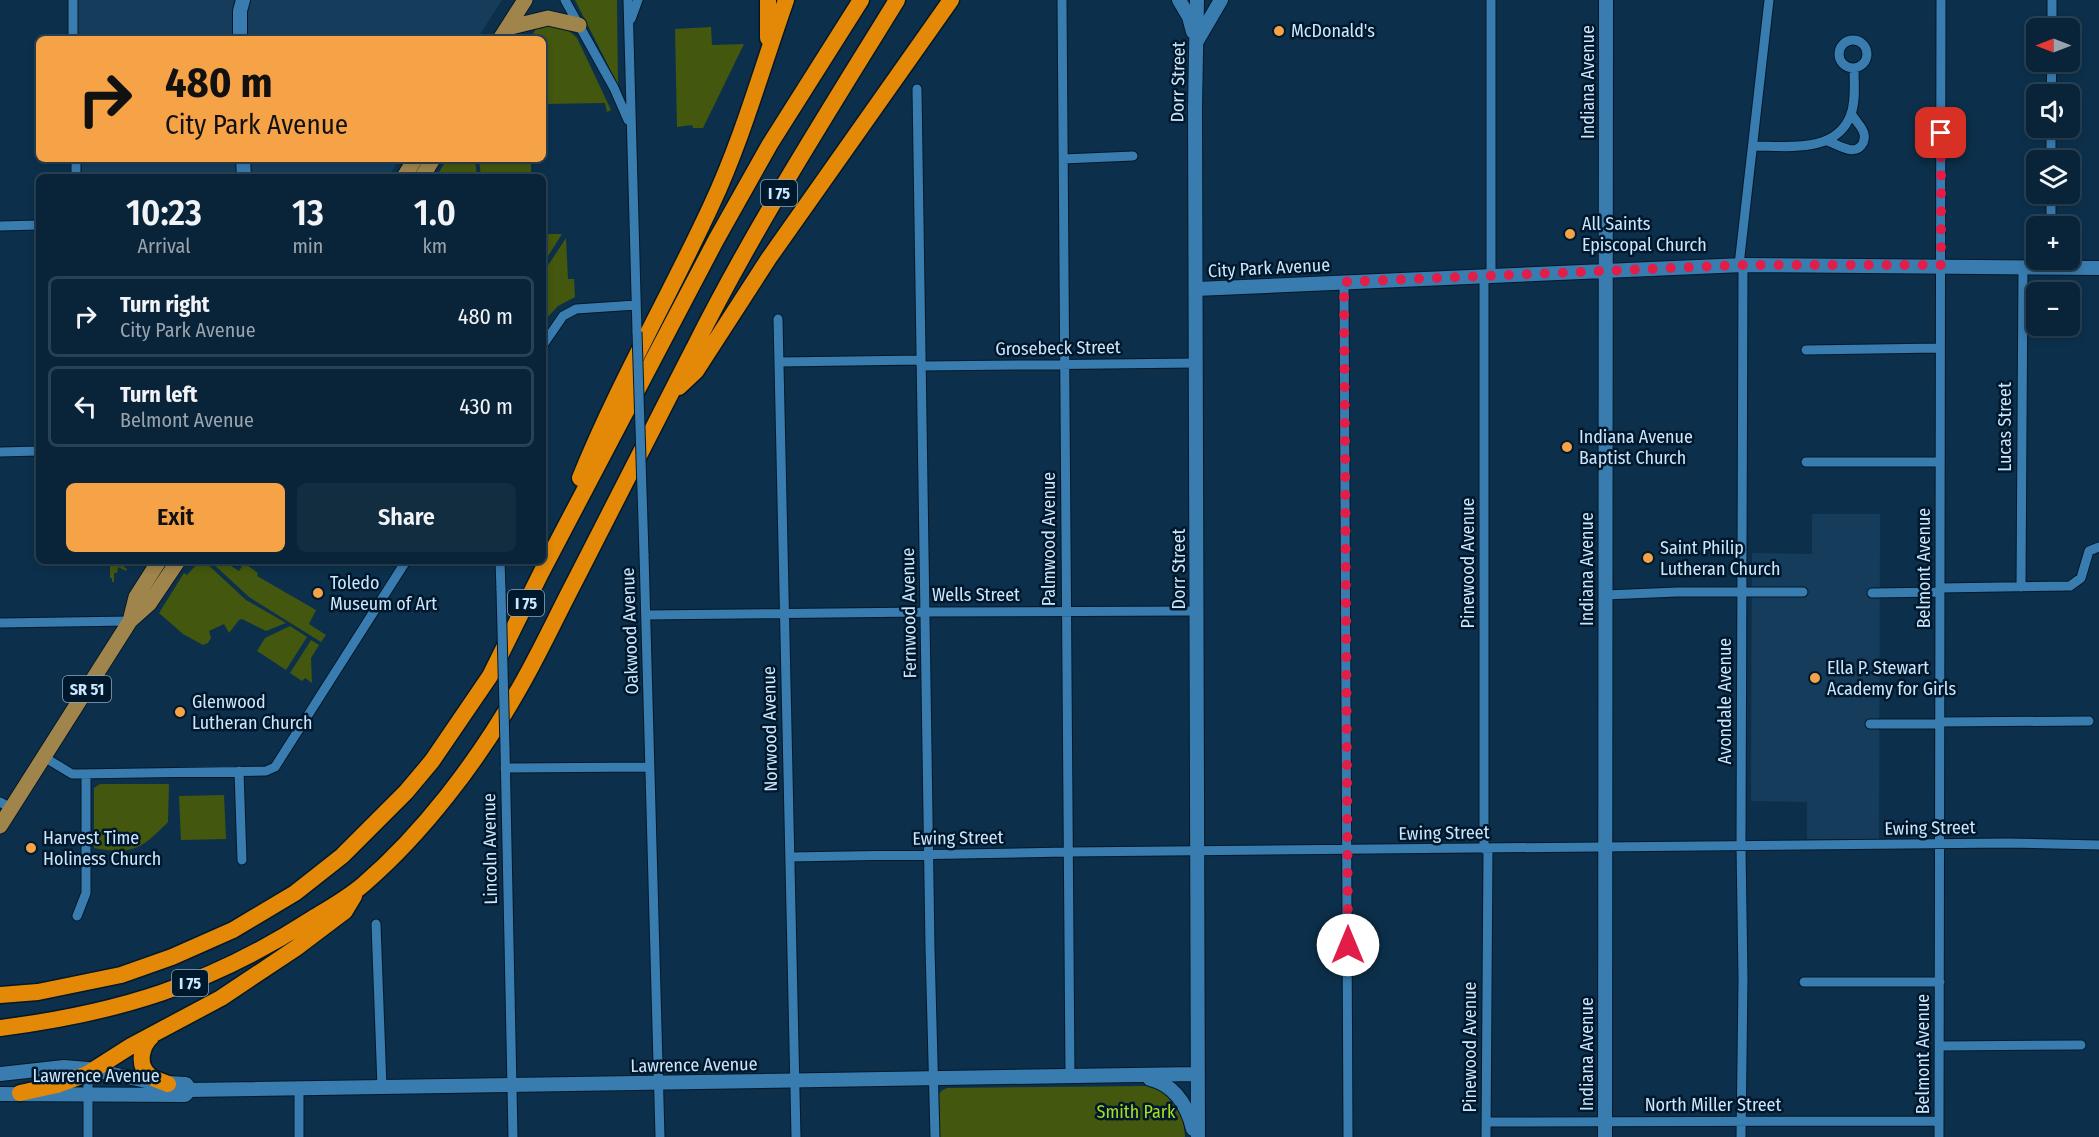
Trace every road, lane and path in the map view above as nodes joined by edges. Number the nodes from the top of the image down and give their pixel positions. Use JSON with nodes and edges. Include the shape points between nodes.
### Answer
{"nodes":[{"id":1,"x":73,"y":0,"type":"edge"},
{"id":2,"x":243,"y":0,"type":"edge"},
{"id":3,"x":525,"y":0,"type":"edge"},
{"id":4,"x":565,"y":0,"type":"edge"},
{"id":5,"x":628,"y":0,"type":"edge"},
{"id":6,"x":638,"y":0,"type":"edge"},
{"id":7,"x":768,"y":0,"type":"edge"},
{"id":8,"x":786,"y":0,"type":"edge"},
{"id":9,"x":861,"y":0,"type":"edge"},
{"id":10,"x":897,"y":0,"type":"edge"},
{"id":11,"x":951,"y":0,"type":"edge"},
{"id":12,"x":1062,"y":0,"type":"edge"},
{"id":13,"x":1179,"y":0,"type":"edge"},
{"id":14,"x":1197,"y":0,"type":"edge"},
{"id":15,"x":1221,"y":0,"type":"edge"},
{"id":16,"x":1491,"y":0,"type":"edge"},
{"id":17,"x":1606,"y":0,"type":"edge"},
{"id":18,"x":1769,"y":0,"type":"edge"},
{"id":19,"x":1941,"y":0,"type":"edge"},
{"id":20,"x":2052,"y":0,"type":"edge"},
{"id":21,"x":2052,"y":18,"type":"edge"},
{"id":22,"x":579,"y":25,"type":"junction"},
{"id":23,"x":629,"y":27,"type":"junction"},
{"id":24,"x":504,"y":34,"type":"edge"},
{"id":25,"x":73,"y":36,"type":"edge"},
{"id":26,"x":240,"y":36,"type":"edge"},
{"id":27,"x":1196,"y":43,"type":"junction"},
{"id":28,"x":768,"y":52,"type":"junction"},
{"id":29,"x":1854,"y":68,"type":"dead end"},
{"id":30,"x":917,"y":89,"type":"dead end"},
{"id":31,"x":1851,"y":113,"type":"junction"},
{"id":32,"x":630,"y":124,"type":"junction"},
{"id":33,"x":1827,"y":141,"type":"junction"},
{"id":34,"x":1753,"y":146,"type":"junction"},
{"id":35,"x":1133,"y":156,"type":"dead end"},
{"id":36,"x":1063,"y":159,"type":"junction"},
{"id":37,"x":36,"y":225,"type":"edge"},
{"id":38,"x":0,"y":226,"type":"edge"},
{"id":39,"x":1741,"y":265,"type":"junction"},
{"id":40,"x":1941,"y":265,"type":"junction"},
{"id":41,"x":2080,"y":266,"type":"edge"},
{"id":42,"x":2023,"y":267,"type":"junction"},
{"id":43,"x":2026,"y":267,"type":"edge"},
{"id":44,"x":2099,"y":268,"type":"edge"},
{"id":45,"x":1605,"y":272,"type":"junction"},
{"id":46,"x":1487,"y":276,"type":"junction"},
{"id":47,"x":1344,"y":282,"type":"junction"},
{"id":48,"x":1196,"y":289,"type":"junction"},
{"id":49,"x":636,"y":305,"type":"junction"},
{"id":50,"x":778,"y":319,"type":"dead end"},
{"id":51,"x":546,"y":341,"type":"edge"},
{"id":52,"x":1941,"y":348,"type":"junction"},
{"id":53,"x":1806,"y":350,"type":"dead end"},
{"id":54,"x":779,"y":362,"type":"junction"},
{"id":55,"x":921,"y":363,"type":"junction"},
{"id":56,"x":1196,"y":363,"type":"junction"},
{"id":57,"x":1065,"y":364,"type":"junction"},
{"id":58,"x":672,"y":393,"type":"junction"},
{"id":59,"x":36,"y":451,"type":"edge"},
{"id":60,"x":0,"y":452,"type":"edge"},
{"id":61,"x":1806,"y":462,"type":"dead end"},
{"id":62,"x":1940,"y":462,"type":"junction"},
{"id":63,"x":2099,"y":547,"type":"edge"},
{"id":64,"x":546,"y":561,"type":"edge"},
{"id":65,"x":546,"y":563,"type":"edge"},
{"id":66,"x":157,"y":564,"type":"edge"},
{"id":67,"x":176,"y":564,"type":"edge"},
{"id":68,"x":404,"y":564,"type":"edge"},
{"id":69,"x":500,"y":564,"type":"edge"},
{"id":70,"x":545,"y":564,"type":"edge"},
{"id":71,"x":546,"y":564,"type":"edge"},
{"id":72,"x":541,"y":573,"type":"junction"},
{"id":73,"x":2021,"y":587,"type":"junction"},
{"id":74,"x":1940,"y":590,"type":"junction"},
{"id":75,"x":1803,"y":592,"type":"dead end"},
{"id":76,"x":1742,"y":593,"type":"junction"},
{"id":77,"x":1872,"y":593,"type":"dead end"},
{"id":78,"x":1605,"y":594,"type":"junction"},
{"id":79,"x":1197,"y":611,"type":"junction"},
{"id":80,"x":925,"y":612,"type":"junction"},
{"id":81,"x":1066,"y":612,"type":"junction"},
{"id":82,"x":784,"y":614,"type":"junction"},
{"id":83,"x":646,"y":615,"type":"junction"},
{"id":84,"x":130,"y":621,"type":"junction"},
{"id":85,"x":0,"y":623,"type":"edge"},
{"id":86,"x":2089,"y":721,"type":"dead end"},
{"id":87,"x":1940,"y":723,"type":"junction"},
{"id":88,"x":1870,"y":724,"type":"dead end"},
{"id":89,"x":44,"y":757,"type":"junction"},
{"id":90,"x":650,"y":767,"type":"junction"},
{"id":91,"x":505,"y":768,"type":"junction"},
{"id":92,"x":239,"y":771,"type":"junction"},
{"id":93,"x":86,"y":774,"type":"junction"},
{"id":94,"x":6,"y":805,"type":"edge"},
{"id":95,"x":0,"y":826,"type":"edge"},
{"id":96,"x":1940,"y":845,"type":"junction"},
{"id":97,"x":2099,"y":845,"type":"edge"},
{"id":98,"x":1741,"y":846,"type":"junction"},
{"id":99,"x":1605,"y":848,"type":"junction"},
{"id":100,"x":1486,"y":849,"type":"junction"},
{"id":101,"x":1347,"y":850,"type":"junction"},
{"id":102,"x":1068,"y":852,"type":"junction"},
{"id":103,"x":1198,"y":852,"type":"junction"},
{"id":104,"x":929,"y":855,"type":"junction"},
{"id":105,"x":789,"y":857,"type":"junction"},
{"id":106,"x":242,"y":860,"type":"dead end"},
{"id":107,"x":360,"y":888,"type":"junction"},
{"id":108,"x":77,"y":916,"type":"dead end"},
{"id":109,"x":376,"y":924,"type":"dead end"},
{"id":110,"x":1804,"y":982,"type":"dead end"},
{"id":111,"x":1940,"y":982,"type":"junction"},
{"id":112,"x":0,"y":995,"type":"edge"},
{"id":113,"x":0,"y":1028,"type":"edge"},
{"id":114,"x":156,"y":1032,"type":"junction"},
{"id":115,"x":2080,"y":1045,"type":"dead end"},
{"id":116,"x":1940,"y":1046,"type":"junction"},
{"id":117,"x":90,"y":1071,"type":"junction"},
{"id":118,"x":0,"y":1074,"type":"edge"},
{"id":119,"x":1197,"y":1074,"type":"junction"},
{"id":120,"x":1139,"y":1076,"type":"junction"},
{"id":121,"x":1070,"y":1077,"type":"junction"},
{"id":122,"x":934,"y":1079,"type":"junction"},
{"id":123,"x":795,"y":1081,"type":"junction"},
{"id":124,"x":658,"y":1083,"type":"junction"},
{"id":125,"x":168,"y":1084,"type":"junction"},
{"id":126,"x":512,"y":1085,"type":"junction"},
{"id":127,"x":382,"y":1087,"type":"junction"},
{"id":128,"x":299,"y":1088,"type":"junction"},
{"id":129,"x":190,"y":1090,"type":"junction"},
{"id":130,"x":88,"y":1093,"type":"junction"},
{"id":131,"x":0,"y":1094,"type":"edge"},
{"id":132,"x":20,"y":1094,"type":"junction"},
{"id":133,"x":1741,"y":1121,"type":"junction"},
{"id":134,"x":1939,"y":1121,"type":"junction"},
{"id":135,"x":1486,"y":1122,"type":"junction"},
{"id":136,"x":1605,"y":1122,"type":"junction"},
{"id":137,"x":88,"y":1137,"type":"edge"},
{"id":138,"x":299,"y":1137,"type":"edge"},
{"id":139,"x":513,"y":1137,"type":"edge"},
{"id":140,"x":660,"y":1137,"type":"edge"},
{"id":141,"x":796,"y":1137,"type":"edge"},
{"id":142,"x":935,"y":1137,"type":"edge"},
{"id":143,"x":1197,"y":1137,"type":"edge"},
{"id":144,"x":1348,"y":1137,"type":"edge"},
{"id":145,"x":1486,"y":1137,"type":"edge"},
{"id":146,"x":1605,"y":1137,"type":"edge"},
{"id":147,"x":1741,"y":1137,"type":"edge"},
{"id":148,"x":1939,"y":1137,"type":"edge"}],
"edges":[{"from":1,"to":25,"type":"street"},
{"from":2,"to":26,"type":"street"},
{"from":3,"to":24,"type":"main road"},
{"from":4,"to":22,"type":"street","name":"Oakwood Avenue"},
{"from":5,"to":23,"type":"street","name":"Oakwood Avenue"},
{"from":6,"to":23,"type":"street","name":"Oakwood Avenue"},
{"from":7,"to":28,"type":"highway"},
{"from":8,"to":28,"type":"highway"},
{"from":9,"to":65,"type":"highway","number":"I 75","via":[[770,144],[716,240]]},
{"from":10,"to":58,"type":"highway","number":"I 75","via":[[747,248]]},
{"from":11,"to":58,"type":"highway","via":[[769,258],[696,371]]},
{"from":12,"to":36,"type":"street","name":"Palmwood Avenue"},
{"from":13,"to":27,"type":"street","via":[[1189,17]]},
{"from":14,"to":27,"type":"street","name":"Dorr Street"},
{"from":15,"to":27,"type":"street"},
{"from":16,"to":46,"type":"street","name":"Pinewood Avenue"},
{"from":17,"to":45,"type":"street","name":"Indiana Avenue"},
{"from":18,"to":34,"type":"street","name":"Avondale Avenue"},
{"from":19,"to":40,"type":"street","name":"Belmont Avenue"},
{"from":20,"to":21,"type":"street"},
{"from":22,"to":24,"type":"main road","via":[[548,18]]},
{"from":22,"to":32,"type":"street","name":"Oakwood Avenue"},
{"from":23,"to":32,"type":"street","name":"Oakwood Avenue"},
{"from":27,"to":48,"type":"street","name":"Dorr Street"},
{"from":28,"to":64,"type":"highway","via":[[711,206],[603,423]]},
{"from":29,"to":31,"type":"street"},
{"from":30,"to":55,"type":"street","name":"Fernwood Avenue"},
{"from":31,"to":33,"type":"street","via":[[1841,130]]},
{"from":31,"to":33,"type":"street","via":[[1864,132],[1860,147],[1846,149]]},
{"from":32,"to":49,"type":"street","name":"Oakwood Avenue"},
{"from":33,"to":34,"type":"street","via":[[1802,146]]},
{"from":34,"to":39,"type":"street","name":"Avondale Avenue"},
{"from":35,"to":36,"type":"street"},
{"from":36,"to":57,"type":"street","name":"Palmwood Avenue"},
{"from":37,"to":38,"type":"street"},
{"from":39,"to":40,"type":"street","name":"City Park Avenue"},
{"from":39,"to":45,"type":"street","name":"City Park Avenue"},
{"from":39,"to":76,"type":"street","name":"Avondale Avenue"},
{"from":40,"to":42,"type":"street","name":"City Park Avenue"},
{"from":40,"to":52,"type":"street","name":"Belmont Avenue"},
{"from":41,"to":44,"type":"street","name":"City Park Avenue"},
{"from":42,"to":43,"type":"street","name":"City Park Avenue"},
{"from":42,"to":73,"type":"street","name":"Lucas Street"},
{"from":45,"to":46,"type":"street","name":"City Park Avenue"},
{"from":45,"to":78,"type":"street","name":"Indiana Avenue"},
{"from":46,"to":47,"type":"street","name":"City Park Avenue"},
{"from":46,"to":100,"type":"street","name":"Pinewood Avenue"},
{"from":47,"to":48,"type":"street","name":"City Park Avenue"},
{"from":47,"to":101,"type":"street"},
{"from":48,"to":56,"type":"street","name":"Dorr Street"},
{"from":49,"to":51,"type":"street","via":[[576,309],[563,316]]},
{"from":49,"to":83,"type":"street","name":"Oakwood Avenue","bridge":true},
{"from":50,"to":54,"type":"street","name":"Norwood Avenue"},
{"from":52,"to":53,"type":"street"},
{"from":52,"to":62,"type":"street","name":"Belmont Avenue"},
{"from":54,"to":55,"type":"street","name":"Grosebeck Street"},
{"from":54,"to":82,"type":"street","name":"Norwood Avenue"},
{"from":55,"to":57,"type":"street","name":"Grosebeck Street"},
{"from":55,"to":80,"type":"street","name":"Fernwood Avenue"},
{"from":56,"to":57,"type":"street","name":"Grosebeck Street"},
{"from":56,"to":79,"type":"street","name":"Dorr Street"},
{"from":57,"to":81,"type":"street","name":"Palmwood Avenue"},
{"from":58,"to":107,"type":"highway","number":"I 75","via":[[517,693],[447,794],[415,833]]},
{"from":59,"to":60,"type":"street"},
{"from":61,"to":62,"type":"street"},
{"from":62,"to":74,"type":"street","name":"Belmont Avenue"},
{"from":63,"to":73,"type":"street","via":[[2089,551],[2081,578],[2070,586]]},
{"from":66,"to":84,"type":"main road","number":"SR 51","via":[[136,597]]},
{"from":67,"to":84,"type":"main road","number":"SR 51","via":[[149,604]]},
{"from":68,"to":92,"type":"street","via":[[270,769]]},
{"from":69,"to":91,"type":"street","name":"Lincoln Avenue","bridge":true},
{"from":70,"to":72,"type":"highway"},
{"from":71,"to":72,"type":"highway","number":"I 75"},
{"from":72,"to":112,"type":"highway","number":"I 75","via":[[490,676],[432,760],[374,825],[295,893],[233,930],[121,975],[38,992]]},
{"from":73,"to":74,"type":"street"},
{"from":74,"to":77,"type":"street"},
{"from":74,"to":87,"type":"street","name":"Belmont Avenue"},
{"from":75,"to":76,"type":"street"},
{"from":76,"to":78,"type":"street"},
{"from":76,"to":98,"type":"street","name":"Avondale Avenue"},
{"from":78,"to":99,"type":"street","name":"Indiana Avenue"},
{"from":79,"to":81,"type":"street","name":"Wells Street"},
{"from":79,"to":103,"type":"street","name":"Dorr Street"},
{"from":80,"to":81,"type":"street","name":"Wells Street"},
{"from":80,"to":82,"type":"street","name":"Wells Street"},
{"from":80,"to":104,"type":"street","name":"Fernwood Avenue"},
{"from":81,"to":102,"type":"street","name":"Palmwood Avenue"},
{"from":82,"to":83,"type":"street","name":"Wells Street"},
{"from":82,"to":105,"type":"street","name":"Norwood Avenue"},
{"from":83,"to":90,"type":"street","name":"Oakwood Avenue"},
{"from":84,"to":85,"type":"street"},
{"from":84,"to":89,"type":"main road","number":"SR 51"},
{"from":86,"to":87,"type":"street"},
{"from":87,"to":88,"type":"street"},
{"from":87,"to":96,"type":"street","name":"Belmont Avenue"},
{"from":89,"to":93,"type":"street","via":[[72,774]]},
{"from":89,"to":94,"type":"main road","number":"SR 51"},
{"from":90,"to":91,"type":"street"},
{"from":90,"to":124,"type":"street","name":"Oakwood Avenue"},
{"from":91,"to":126,"type":"street","name":"Lincoln Avenue"},
{"from":92,"to":93,"type":"street"},
{"from":92,"to":106,"type":"street"},
{"from":93,"to":108,"type":"street","via":[[86,893]]},
{"from":94,"to":95,"type":"main road","number":"SR 51"},
{"from":96,"to":97,"type":"street","name":"Ewing Street"},
{"from":96,"to":98,"type":"street","name":"Ewing Street"},
{"from":96,"to":111,"type":"street","name":"Belmont Avenue"},
{"from":98,"to":99,"type":"street","name":"Ewing Street"},
{"from":98,"to":133,"type":"street","name":"Avondale Avenue"},
{"from":99,"to":100,"type":"street","name":"Ewing Street"},
{"from":99,"to":136,"type":"street","name":"Indiana Avenue"},
{"from":100,"to":101,"type":"street","name":"Ewing Street"},
{"from":100,"to":135,"type":"street","name":"Pinewood Avenue"},
{"from":101,"to":103,"type":"street","name":"Ewing Street"},
{"from":101,"to":144,"type":"street"},
{"from":102,"to":103,"type":"street","name":"Ewing Street"},
{"from":102,"to":104,"type":"street","name":"Ewing Street"},
{"from":102,"to":121,"type":"street","name":"Palmwood Avenue"},
{"from":103,"to":119,"type":"street","name":"Dorr Street"},
{"from":104,"to":105,"type":"street","name":"Ewing Street"},
{"from":104,"to":122,"type":"street","name":"Fernwood Avenue"},
{"from":105,"to":123,"type":"street","name":"Norwood Avenue"},
{"from":107,"to":113,"type":"highway","number":"I 75","via":[[271,944],[198,980],[91,1013]]},
{"from":107,"to":114,"type":"highway","via":[[345,911],[296,948],[221,998]]},
{"from":109,"to":127,"type":"street"},
{"from":110,"to":111,"type":"street"},
{"from":111,"to":116,"type":"street","name":"Belmont Avenue"},
{"from":114,"to":117,"type":"highway"},
{"from":114,"to":125,"type":"highway","via":[[144,1046],[142,1063],[149,1075]]},
{"from":115,"to":116,"type":"street"},
{"from":116,"to":134,"type":"street","name":"Belmont Avenue"},
{"from":117,"to":118,"type":"street","name":"Lawrence Avenue","via":[[54,1067]]},
{"from":117,"to":125,"type":"street","name":"Lawrence Avenue"},
{"from":117,"to":130,"type":"street"},
{"from":117,"to":132,"type":"highway"},
{"from":119,"to":120,"type":"street","name":"Lawrence Avenue"},
{"from":119,"to":143,"type":"street","name":"Dorr Street"},
{"from":120,"to":121,"type":"street","name":"Lawrence Avenue"},
{"from":120,"to":143,"type":"street","via":[[1162,1082],[1174,1091],[1187,1109]]},
{"from":121,"to":122,"type":"street","name":"Lawrence Avenue"},
{"from":122,"to":123,"type":"street","name":"Lawrence Avenue"},
{"from":122,"to":142,"type":"street","name":"Fernwood Avenue"},
{"from":123,"to":124,"type":"street","name":"Lawrence Avenue"},
{"from":123,"to":141,"type":"street","name":"Norwood Avenue"},
{"from":124,"to":126,"type":"street","name":"Lawrence Avenue"},
{"from":124,"to":140,"type":"street","name":"Oakwood Avenue"},
{"from":125,"to":129,"type":"street","name":"Lawrence Avenue","via":[[186,1084]]},
{"from":126,"to":127,"type":"street","name":"Lawrence Avenue"},
{"from":126,"to":139,"type":"street","name":"Lincoln Avenue"},
{"from":127,"to":128,"type":"street","name":"Lawrence Avenue"},
{"from":128,"to":129,"type":"street","name":"Lawrence Avenue"},
{"from":128,"to":138,"type":"street"},
{"from":129,"to":130,"type":"street","name":"Lawrence Avenue","via":[[185,1095]]},
{"from":130,"to":132,"type":"street","name":"Lawrence Avenue"},
{"from":130,"to":137,"type":"street"},
{"from":131,"to":132,"type":"street","name":"Lawrence Avenue"},
{"from":133,"to":134,"type":"street","name":"North Miller Street"},
{"from":133,"to":136,"type":"street","name":"North Miller Street"},
{"from":133,"to":147,"type":"street","name":"Avondale Avenue"},
{"from":134,"to":148,"type":"street","name":"Belmont Avenue"},
{"from":135,"to":136,"type":"street","name":"North Miller Street"},
{"from":135,"to":145,"type":"street","name":"Pinewood Avenue"},
{"from":136,"to":146,"type":"street","name":"Indiana Avenue"}]}
